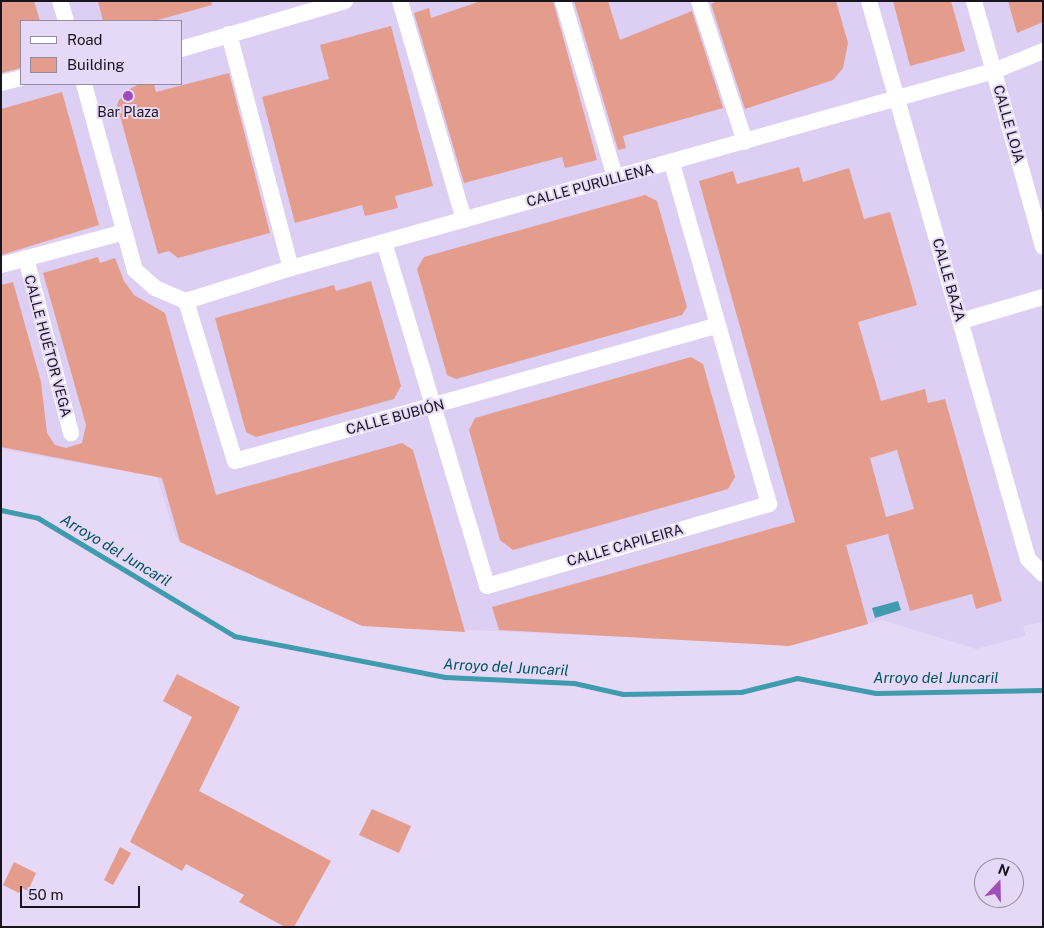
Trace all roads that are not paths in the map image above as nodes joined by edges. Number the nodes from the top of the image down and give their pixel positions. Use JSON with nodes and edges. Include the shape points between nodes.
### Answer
{"nodes":[{"id":1,"x":60,"y":1,"type":"edge"},
{"id":2,"x":345,"y":1,"type":"edge"},
{"id":3,"x":400,"y":1,"type":"edge"},
{"id":4,"x":563,"y":1,"type":"edge"},
{"id":5,"x":699,"y":1,"type":"edge"},
{"id":6,"x":869,"y":1,"type":"edge"},
{"id":7,"x":974,"y":1,"type":"edge"},
{"id":8,"x":311,"y":6,"type":"edge"},
{"id":9,"x":66,"y":20,"type":"edge"},
{"id":10,"x":230,"y":34,"type":"junction"},
{"id":11,"x":182,"y":48,"type":"edge"},
{"id":12,"x":1043,"y":51,"type":"edge"},
{"id":13,"x":994,"y":71,"type":"junction"},
{"id":14,"x":20,"y":78,"type":"edge"},
{"id":15,"x":1,"y":83,"type":"edge"},
{"id":16,"x":84,"y":85,"type":"edge"},
{"id":17,"x":896,"y":98,"type":"junction"},
{"id":18,"x":746,"y":142,"type":"junction"},
{"id":19,"x":672,"y":164,"type":"junction"},
{"id":20,"x":615,"y":177,"type":"junction"},
{"id":21,"x":464,"y":220,"type":"junction"},
{"id":22,"x":125,"y":232,"type":"junction"},
{"id":23,"x":384,"y":242,"type":"junction"},
{"id":24,"x":1043,"y":247,"type":"edge"},
{"id":25,"x":26,"y":258,"type":"junction"},
{"id":26,"x":1,"y":265,"type":"edge"},
{"id":27,"x":291,"y":268,"type":"junction"},
{"id":28,"x":1043,"y":297,"type":"edge"},
{"id":29,"x":186,"y":301,"type":"junction"},
{"id":30,"x":961,"y":321,"type":"junction"},
{"id":31,"x":716,"y":326,"type":"junction"},
{"id":32,"x":434,"y":407,"type":"junction"},
{"id":33,"x":71,"y":433,"type":"dead end"},
{"id":34,"x":1043,"y":574,"type":"edge"}],
"edges":[{"from":1,"to":9,"type":"street"},
{"from":2,"to":8,"type":"street"},
{"from":3,"to":21,"type":"street"},
{"from":4,"to":20,"type":"street"},
{"from":5,"to":18,"type":"street"},
{"from":6,"to":17,"type":"street","name":"CALLE BAZA"},
{"from":7,"to":13,"type":"street","name":"CALLE LOJA"},
{"from":8,"to":10,"type":"street"},
{"from":10,"to":11,"type":"street"},
{"from":10,"to":27,"type":"street"},
{"from":12,"to":13,"type":"street","name":"CALLE PURULLENA"},
{"from":13,"to":17,"type":"street","name":"CALLE PURULLENA"},
{"from":13,"to":24,"type":"street","name":"CALLE LOJA"},
{"from":14,"to":15,"type":"street"},
{"from":16,"to":22,"type":"street"},
{"from":17,"to":18,"type":"street","name":"CALLE PURULLENA"},
{"from":17,"to":30,"type":"street","name":"CALLE BAZA"},
{"from":18,"to":19,"type":"street","name":"CALLE PURULLENA"},
{"from":19,"to":20,"type":"street","name":"CALLE PURULLENA"},
{"from":19,"to":31,"type":"street","name":"CALLE CAPILEIRA"},
{"from":20,"to":21,"type":"street","name":"CALLE PURULLENA"},
{"from":21,"to":23,"type":"street","name":"CALLE PURULLENA"},
{"from":22,"to":25,"type":"street","name":"CALLE HUÉTOR VEGA"},
{"from":22,"to":29,"type":"street","via":[[135,270],[156,288]]},
{"from":23,"to":27,"type":"street","name":"CALLE PURULLENA"},
{"from":23,"to":32,"type":"street","name":"CALLE CAPILEIRA"},
{"from":25,"to":26,"type":"street","name":"CALLE HUÉTOR VEGA"},
{"from":25,"to":33,"type":"street","name":"CALLE HUÉTOR VEGA"},
{"from":27,"to":29,"type":"street","name":"CALLE PURULLENA"},
{"from":28,"to":30,"type":"street"},
{"from":29,"to":32,"type":"street","name":"CALLE BUBIÓN","via":[[234,461]]},
{"from":30,"to":34,"type":"street","name":"CALLE BAZA","via":[[1028,559]]},
{"from":31,"to":32,"type":"street","name":"CALLE BUBIÓN"},
{"from":31,"to":32,"type":"street","name":"CALLE CAPILEIRA","via":[[769,504],[487,586]]}]}
